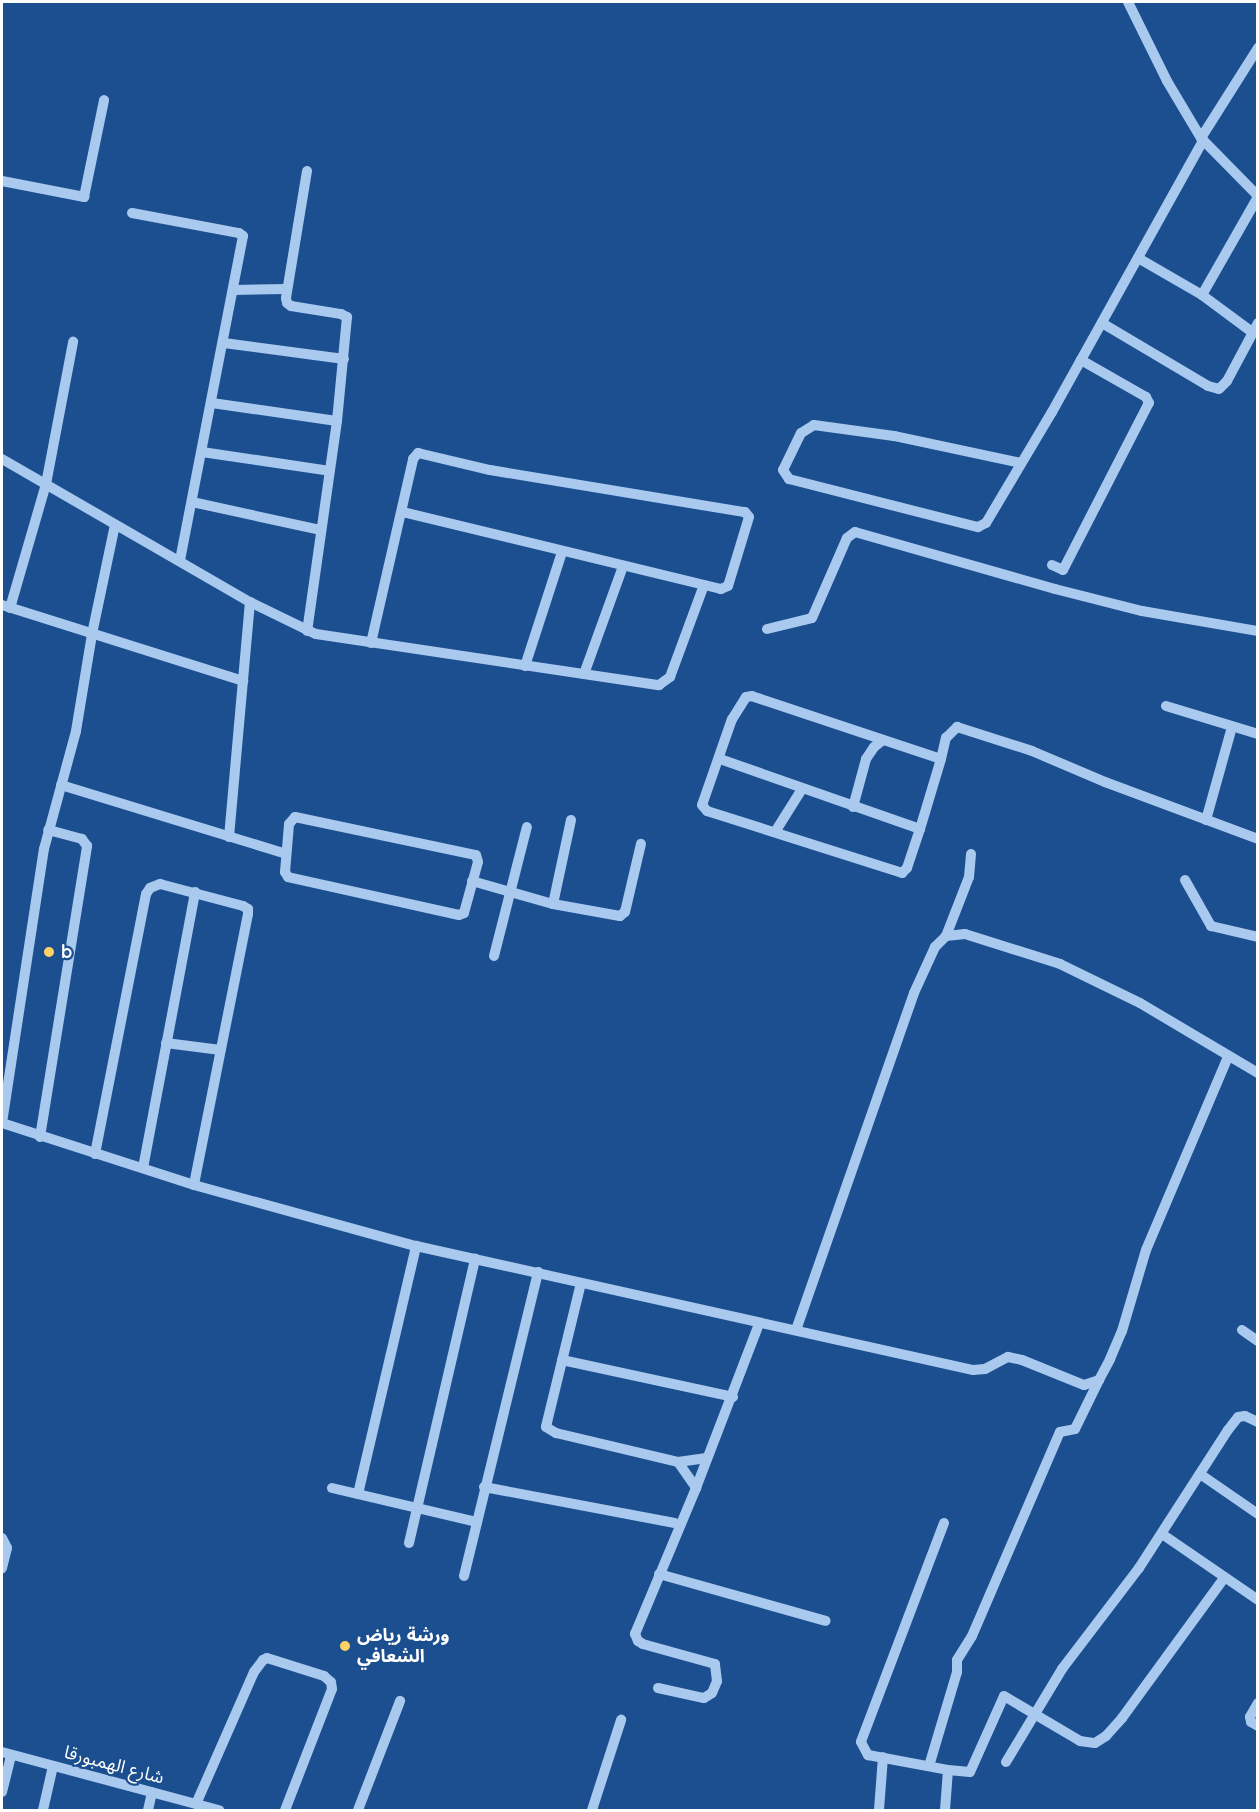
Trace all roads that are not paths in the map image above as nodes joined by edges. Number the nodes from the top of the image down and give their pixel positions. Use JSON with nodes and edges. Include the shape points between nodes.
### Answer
{"nodes":[{"id":1,"x":1128,"y":2,"type":"edge"},
{"id":2,"x":1257,"y":48,"type":"edge"},
{"id":3,"x":104,"y":100,"type":"dead end"},
{"id":4,"x":1202,"y":139,"type":"junction"},
{"id":5,"x":307,"y":171,"type":"dead end"},
{"id":6,"x":2,"y":181,"type":"edge"},
{"id":7,"x":1257,"y":197,"type":"edge"},
{"id":8,"x":132,"y":213,"type":"dead end"},
{"id":9,"x":1138,"y":258,"type":"junction"},
{"id":10,"x":287,"y":289,"type":"junction"},
{"id":11,"x":234,"y":290,"type":"junction"},
{"id":12,"x":1202,"y":295,"type":"junction"},
{"id":13,"x":1102,"y":323,"type":"junction"},
{"id":14,"x":1255,"y":327,"type":"edge"},
{"id":15,"x":74,"y":342,"type":"dead end"},
{"id":16,"x":224,"y":343,"type":"junction"},
{"id":17,"x":344,"y":359,"type":"junction"},
{"id":18,"x":1081,"y":360,"type":"junction"},
{"id":19,"x":212,"y":403,"type":"junction"},
{"id":20,"x":337,"y":421,"type":"junction"},
{"id":21,"x":202,"y":452,"type":"junction"},
{"id":22,"x":2,"y":459,"type":"edge"},
{"id":23,"x":1021,"y":462,"type":"junction"},
{"id":24,"x":330,"y":471,"type":"junction"},
{"id":25,"x":46,"y":484,"type":"junction"},
{"id":26,"x":192,"y":502,"type":"junction"},
{"id":27,"x":403,"y":512,"type":"junction"},
{"id":28,"x":115,"y":525,"type":"junction"},
{"id":29,"x":320,"y":530,"type":"junction"},
{"id":30,"x":562,"y":552,"type":"junction"},
{"id":31,"x":180,"y":559,"type":"junction"},
{"id":32,"x":1052,"y":565,"type":"dead end"},
{"id":33,"x":622,"y":566,"type":"junction"},
{"id":34,"x":704,"y":585,"type":"junction"},
{"id":35,"x":250,"y":602,"type":"junction"},
{"id":36,"x":6,"y":607,"type":"edge"},
{"id":37,"x":767,"y":629,"type":"dead end"},
{"id":38,"x":307,"y":631,"type":"junction"},
{"id":39,"x":1257,"y":631,"type":"edge"},
{"id":40,"x":92,"y":634,"type":"junction"},
{"id":41,"x":371,"y":643,"type":"junction"},
{"id":42,"x":525,"y":666,"type":"junction"},
{"id":43,"x":584,"y":674,"type":"junction"},
{"id":44,"x":243,"y":681,"type":"junction"},
{"id":45,"x":1166,"y":706,"type":"dead end"},
{"id":46,"x":1233,"y":727,"type":"junction"},
{"id":47,"x":1257,"y":734,"type":"edge"},
{"id":48,"x":883,"y":740,"type":"junction"},
{"id":49,"x":720,"y":759,"type":"junction"},
{"id":50,"x":940,"y":759,"type":"junction"},
{"id":51,"x":61,"y":785,"type":"junction"},
{"id":52,"x":802,"y":789,"type":"junction"},
{"id":53,"x":854,"y":807,"type":"junction"},
{"id":54,"x":571,"y":820,"type":"dead end"},
{"id":55,"x":1206,"y":820,"type":"junction"},
{"id":56,"x":527,"y":826,"type":"dead end"},
{"id":57,"x":920,"y":829,"type":"junction"},
{"id":58,"x":48,"y":830,"type":"junction"},
{"id":59,"x":775,"y":832,"type":"junction"},
{"id":60,"x":229,"y":837,"type":"junction"},
{"id":61,"x":1257,"y":839,"type":"edge"},
{"id":62,"x":641,"y":844,"type":"dead end"},
{"id":63,"x":286,"y":854,"type":"junction"},
{"id":64,"x":970,"y":854,"type":"dead end"},
{"id":65,"x":1185,"y":880,"type":"dead end"},
{"id":66,"x":472,"y":881,"type":"junction"},
{"id":67,"x":511,"y":891,"type":"junction"},
{"id":68,"x":195,"y":892,"type":"junction"},
{"id":69,"x":553,"y":904,"type":"junction"},
{"id":70,"x":946,"y":936,"type":"junction"},
{"id":71,"x":1257,"y":937,"type":"edge"},
{"id":72,"x":494,"y":956,"type":"dead end"},
{"id":73,"x":166,"y":1043,"type":"junction"},
{"id":74,"x":221,"y":1050,"type":"junction"},
{"id":75,"x":1228,"y":1057,"type":"junction"},
{"id":76,"x":1257,"y":1073,"type":"edge"},
{"id":77,"x":2,"y":1123,"type":"edge"},
{"id":78,"x":40,"y":1137,"type":"junction"},
{"id":79,"x":95,"y":1154,"type":"junction"},
{"id":80,"x":143,"y":1168,"type":"junction"},
{"id":81,"x":194,"y":1185,"type":"junction"},
{"id":82,"x":416,"y":1246,"type":"junction"},
{"id":83,"x":476,"y":1259,"type":"junction"},
{"id":84,"x":538,"y":1272,"type":"junction"},
{"id":85,"x":581,"y":1283,"type":"junction"},
{"id":86,"x":759,"y":1324,"type":"junction"},
{"id":87,"x":796,"y":1330,"type":"junction"},
{"id":88,"x":1242,"y":1330,"type":"dead end"},
{"id":89,"x":1257,"y":1341,"type":"edge"},
{"id":90,"x":562,"y":1360,"type":"junction"},
{"id":91,"x":1099,"y":1380,"type":"junction"},
{"id":92,"x":733,"y":1397,"type":"junction"},
{"id":93,"x":1257,"y":1422,"type":"edge"},
{"id":94,"x":707,"y":1458,"type":"junction"},
{"id":95,"x":678,"y":1462,"type":"junction"},
{"id":96,"x":1200,"y":1474,"type":"junction"},
{"id":97,"x":484,"y":1487,"type":"junction"},
{"id":98,"x":332,"y":1488,"type":"dead end"},
{"id":99,"x":696,"y":1488,"type":"junction"},
{"id":100,"x":358,"y":1494,"type":"junction"},
{"id":101,"x":418,"y":1507,"type":"junction"},
{"id":102,"x":1257,"y":1514,"type":"edge"},
{"id":103,"x":477,"y":1522,"type":"junction"},
{"id":104,"x":675,"y":1523,"type":"dead end"},
{"id":105,"x":944,"y":1523,"type":"dead end"},
{"id":106,"x":1162,"y":1534,"type":"junction"},
{"id":107,"x":2,"y":1538,"type":"edge"},
{"id":108,"x":409,"y":1543,"type":"dead end"},
{"id":109,"x":2,"y":1568,"type":"edge"},
{"id":110,"x":659,"y":1574,"type":"junction"},
{"id":111,"x":464,"y":1576,"type":"dead end"},
{"id":112,"x":1224,"y":1578,"type":"junction"},
{"id":113,"x":1257,"y":1600,"type":"edge"},
{"id":114,"x":826,"y":1621,"type":"dead end"},
{"id":115,"x":658,"y":1688,"type":"dead end"},
{"id":116,"x":400,"y":1701,"type":"dead end"},
{"id":117,"x":1257,"y":1703,"type":"edge"},
{"id":118,"x":1033,"y":1713,"type":"junction"},
{"id":119,"x":621,"y":1720,"type":"dead end"},
{"id":120,"x":1257,"y":1726,"type":"edge"},
{"id":121,"x":6,"y":1754,"type":"edge"},
{"id":122,"x":883,"y":1757,"type":"junction"},
{"id":123,"x":1006,"y":1762,"type":"dead end"},
{"id":124,"x":53,"y":1766,"type":"junction"},
{"id":125,"x":929,"y":1766,"type":"junction"},
{"id":126,"x":948,"y":1770,"type":"junction"},
{"id":127,"x":2,"y":1792,"type":"edge"},
{"id":128,"x":152,"y":1792,"type":"junction"},
{"id":129,"x":196,"y":1804,"type":"junction"},
{"id":130,"x":43,"y":1810,"type":"edge"},
{"id":131,"x":148,"y":1810,"type":"edge"},
{"id":132,"x":219,"y":1810,"type":"edge"},
{"id":133,"x":285,"y":1810,"type":"edge"},
{"id":134,"x":358,"y":1810,"type":"edge"},
{"id":135,"x":592,"y":1810,"type":"edge"},
{"id":136,"x":879,"y":1810,"type":"edge"},
{"id":137,"x":945,"y":1810,"type":"edge"}],
"edges":[{"from":1,"to":4,"type":"street","via":[[1167,81]]},
{"from":2,"to":4,"type":"street"},
{"from":3,"to":6,"type":"street","via":[[84,197]]},
{"from":4,"to":7,"type":"street"},
{"from":4,"to":9,"type":"street"},
{"from":5,"to":10,"type":"street"},
{"from":7,"to":12,"type":"street"},
{"from":8,"to":11,"type":"street","via":[[239,232],[243,243]]},
{"from":9,"to":12,"type":"street"},
{"from":9,"to":13,"type":"street"},
{"from":10,"to":11,"type":"street"},
{"from":10,"to":17,"type":"street","via":[[286,298],[291,306],[347,317]]},
{"from":11,"to":16,"type":"street"},
{"from":12,"to":14,"type":"street"},
{"from":13,"to":14,"type":"street","via":[[1215,388],[1227,381]]},
{"from":13,"to":18,"type":"street"},
{"from":15,"to":25,"type":"street"},
{"from":16,"to":17,"type":"street"},
{"from":16,"to":19,"type":"street"},
{"from":17,"to":20,"type":"street"},
{"from":18,"to":23,"type":"street"},
{"from":18,"to":32,"type":"street","via":[[1146,397],[1149,403],[1064,570]]},
{"from":19,"to":20,"type":"street"},
{"from":19,"to":21,"type":"street"},
{"from":20,"to":24,"type":"street"},
{"from":21,"to":24,"type":"street"},
{"from":21,"to":26,"type":"street"},
{"from":22,"to":25,"type":"street"},
{"from":23,"to":23,"type":"street","via":[[986,524],[978,527],[789,479],[783,470],[801,433],[814,425],[894,436]]},
{"from":24,"to":29,"type":"street"},
{"from":25,"to":28,"type":"street"},
{"from":25,"to":36,"type":"street"},
{"from":26,"to":29,"type":"street"},
{"from":26,"to":31,"type":"street"},
{"from":27,"to":30,"type":"street"},
{"from":27,"to":34,"type":"street","via":[[413,459],[418,453],[490,470],[745,512],[749,517],[728,586],[721,589]]},
{"from":27,"to":41,"type":"street"},
{"from":28,"to":31,"type":"street"},
{"from":28,"to":40,"type":"street"},
{"from":29,"to":38,"type":"street"},
{"from":30,"to":33,"type":"street"},
{"from":30,"to":42,"type":"street"},
{"from":31,"to":35,"type":"street"},
{"from":33,"to":34,"type":"street"},
{"from":33,"to":43,"type":"street"},
{"from":34,"to":43,"type":"street","via":[[664,683]]},
{"from":35,"to":38,"type":"street"},
{"from":35,"to":44,"type":"street"},
{"from":36,"to":40,"type":"street"},
{"from":37,"to":39,"type":"street","via":[[813,618],[847,538],[855,532],[1077,595]]},
{"from":38,"to":41,"type":"street"},
{"from":40,"to":44,"type":"street"},
{"from":40,"to":51,"type":"street","via":[[76,731]]},
{"from":41,"to":42,"type":"street"},
{"from":42,"to":43,"type":"street"},
{"from":44,"to":60,"type":"street"},
{"from":45,"to":46,"type":"street"},
{"from":46,"to":47,"type":"street"},
{"from":46,"to":55,"type":"street"},
{"from":48,"to":49,"type":"street","via":[[752,696],[746,697],[736,710]]},
{"from":48,"to":50,"type":"street"},
{"from":48,"to":53,"type":"street","via":[[866,759]]},
{"from":49,"to":52,"type":"street"},
{"from":49,"to":59,"type":"street","via":[[703,808]]},
{"from":50,"to":55,"type":"street","via":[[946,738],[957,727],[1032,751]]},
{"from":50,"to":57,"type":"street"},
{"from":51,"to":58,"type":"street"},
{"from":51,"to":60,"type":"street"},
{"from":52,"to":53,"type":"street"},
{"from":52,"to":59,"type":"street"},
{"from":53,"to":57,"type":"street"},
{"from":54,"to":69,"type":"street"},
{"from":55,"to":61,"type":"street"},
{"from":56,"to":67,"type":"street"},
{"from":57,"to":59,"type":"street","via":[[902,873]]},
{"from":58,"to":77,"type":"street"},
{"from":58,"to":78,"type":"street","via":[[82,839],[87,846]]},
{"from":60,"to":63,"type":"street"},
{"from":62,"to":69,"type":"street","via":[[623,915]]},
{"from":63,"to":66,"type":"street","via":[[288,877],[459,915],[466,908]]},
{"from":63,"to":66,"type":"street","via":[[289,824],[295,816],[472,852],[478,860]]},
{"from":64,"to":70,"type":"street","via":[[969,877]]},
{"from":65,"to":71,"type":"street","via":[[1211,926]]},
{"from":66,"to":67,"type":"street"},
{"from":67,"to":69,"type":"street"},
{"from":67,"to":72,"type":"street"},
{"from":68,"to":73,"type":"street"},
{"from":68,"to":74,"type":"street","via":[[248,909]]},
{"from":68,"to":79,"type":"street","via":[[160,884],[146,894]]},
{"from":70,"to":75,"type":"street","via":[[965,934],[1060,964],[1140,1003]]},
{"from":70,"to":87,"type":"street","via":[[926,962],[914,993]]},
{"from":73,"to":74,"type":"street"},
{"from":73,"to":80,"type":"street"},
{"from":74,"to":81,"type":"street"},
{"from":75,"to":76,"type":"street"},
{"from":75,"to":91,"type":"street","via":[[1146,1250],[1122,1331]]},
{"from":77,"to":78,"type":"street"},
{"from":78,"to":79,"type":"street"},
{"from":79,"to":80,"type":"street"},
{"from":80,"to":81,"type":"street"},
{"from":81,"to":82,"type":"street"},
{"from":82,"to":83,"type":"street"},
{"from":82,"to":100,"type":"street"},
{"from":83,"to":84,"type":"street"},
{"from":83,"to":101,"type":"street"},
{"from":84,"to":85,"type":"street"},
{"from":84,"to":97,"type":"street"},
{"from":85,"to":86,"type":"street"},
{"from":85,"to":90,"type":"street"},
{"from":86,"to":87,"type":"street"},
{"from":86,"to":92,"type":"street"},
{"from":87,"to":91,"type":"street","via":[[973,1370],[985,1369],[1008,1357],[1084,1385]]},
{"from":88,"to":89,"type":"street"},
{"from":90,"to":92,"type":"street"},
{"from":90,"to":95,"type":"street","via":[[546,1422],[550,1430]]},
{"from":91,"to":125,"type":"street","via":[[1075,1429],[1060,1432],[972,1636],[957,1660],[957,1672]]},
{"from":92,"to":94,"type":"street"},
{"from":93,"to":96,"type":"street","via":[[1238,1417]]},
{"from":94,"to":95,"type":"street"},
{"from":94,"to":99,"type":"street"},
{"from":95,"to":99,"type":"street"},
{"from":96,"to":102,"type":"street"},
{"from":96,"to":106,"type":"street"},
{"from":97,"to":103,"type":"street"},
{"from":97,"to":104,"type":"street"},
{"from":98,"to":100,"type":"street"},
{"from":99,"to":110,"type":"street"},
{"from":100,"to":101,"type":"street"},
{"from":101,"to":103,"type":"street"},
{"from":101,"to":108,"type":"street"},
{"from":103,"to":111,"type":"street"},
{"from":105,"to":122,"type":"street","via":[[861,1742],[868,1755]]},
{"from":106,"to":112,"type":"street"},
{"from":106,"to":118,"type":"street"},
{"from":107,"to":109,"type":"street","via":[[7,1548]]},
{"from":110,"to":114,"type":"street"},
{"from":110,"to":115,"type":"street","via":[[635,1638],[644,1644],[710,1661],[717,1673],[712,1693],[704,1698]]},
{"from":112,"to":113,"type":"street"},
{"from":112,"to":118,"type":"street","via":[[1106,1736],[1095,1743],[1080,1741]]},
{"from":116,"to":134,"type":"street"},
{"from":117,"to":120,"type":"street","via":[[1250,1717]]},
{"from":118,"to":123,"type":"street"},
{"from":118,"to":126,"type":"street","via":[[1004,1696],[970,1772]]},
{"from":119,"to":135,"type":"street"},
{"from":121,"to":124,"type":"street","name":"شارع الهمبورقا"},
{"from":121,"to":127,"type":"street"},
{"from":122,"to":125,"type":"street"},
{"from":122,"to":136,"type":"street"},
{"from":124,"to":128,"type":"street","name":"شارع الهمبورقا"},
{"from":124,"to":130,"type":"street"},
{"from":125,"to":126,"type":"street"},
{"from":126,"to":137,"type":"street"},
{"from":128,"to":129,"type":"street","name":"شارع الهمبورقا"},
{"from":128,"to":131,"type":"street"},
{"from":129,"to":132,"type":"street","name":"شارع الهمبورقا"},
{"from":129,"to":133,"type":"street","via":[[254,1671],[267,1658],[324,1676],[332,1689]]}]}
